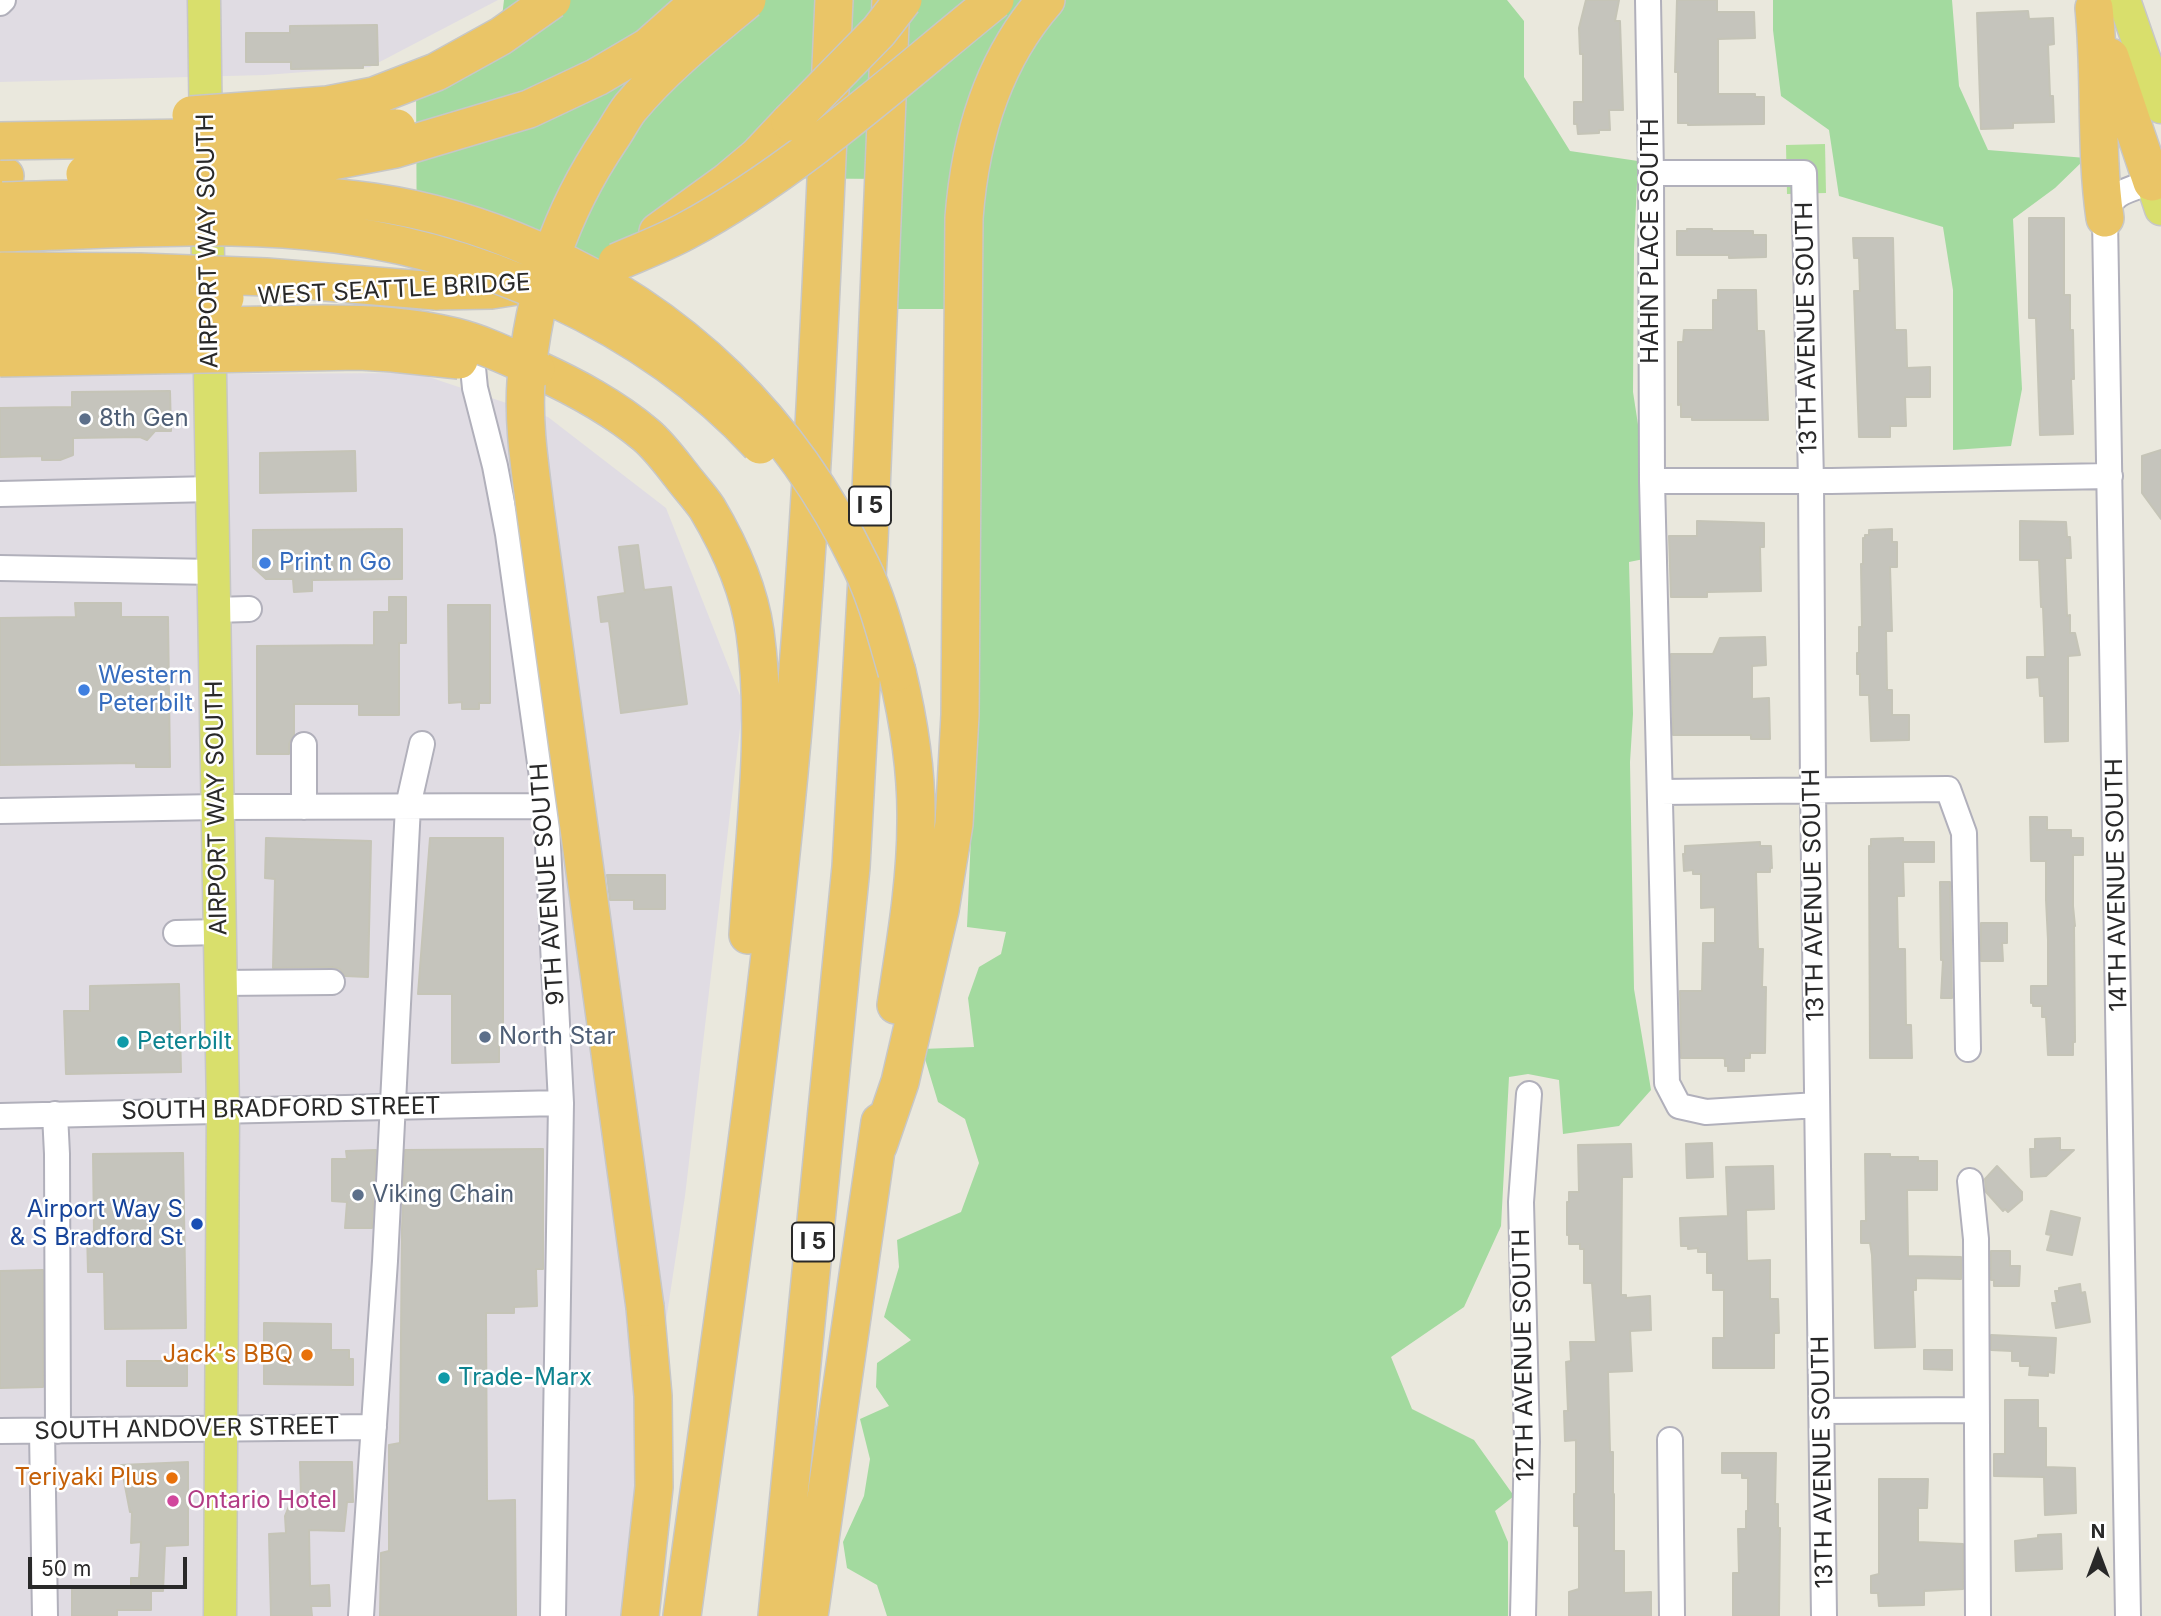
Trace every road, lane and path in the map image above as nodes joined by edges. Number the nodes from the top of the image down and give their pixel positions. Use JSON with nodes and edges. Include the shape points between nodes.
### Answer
{"nodes":[{"id":1,"x":204,"y":0,"type":"edge"},
{"id":2,"x":552,"y":0,"type":"edge"},
{"id":3,"x":687,"y":0,"type":"edge"},
{"id":4,"x":701,"y":0,"type":"edge"},
{"id":5,"x":747,"y":0,"type":"edge"},
{"id":6,"x":834,"y":0,"type":"edge"},
{"id":7,"x":891,"y":0,"type":"edge"},
{"id":8,"x":903,"y":0,"type":"edge"},
{"id":9,"x":995,"y":0,"type":"edge"},
{"id":10,"x":1046,"y":0,"type":"edge"},
{"id":11,"x":1648,"y":0,"type":"edge"},
{"id":12,"x":2103,"y":3,"type":"edge"},
{"id":13,"x":2161,"y":107,"type":"edge"},
{"id":14,"x":0,"y":126,"type":"edge"},
{"id":15,"x":1651,"y":173,"type":"junction"},
{"id":16,"x":1,"y":188,"type":"edge"},
{"id":17,"x":2158,"y":190,"type":"edge"},
{"id":18,"x":2105,"y":218,"type":"junction"},
{"id":19,"x":208,"y":238,"type":"junction"},
{"id":20,"x":0,"y":241,"type":"edge"},
{"id":21,"x":617,"y":262,"type":"junction"},
{"id":22,"x":0,"y":271,"type":"edge"},
{"id":23,"x":436,"y":291,"type":"junction"},
{"id":24,"x":0,"y":304,"type":"edge"},
{"id":25,"x":0,"y":330,"type":"edge"},
{"id":26,"x":0,"y":358,"type":"edge"},
{"id":27,"x":473,"y":368,"type":"dead end"},
{"id":28,"x":536,"y":369,"type":"junction"},
{"id":29,"x":2110,"y":476,"type":"junction"},
{"id":30,"x":1652,"y":481,"type":"junction"},
{"id":31,"x":1811,"y":481,"type":"junction"},
{"id":32,"x":212,"y":489,"type":"junction"},
{"id":33,"x":0,"y":494,"type":"edge"},
{"id":34,"x":0,"y":568,"type":"edge"},
{"id":35,"x":214,"y":572,"type":"junction"},
{"id":36,"x":249,"y":609,"type":"dead end"},
{"id":37,"x":214,"y":610,"type":"junction"},
{"id":38,"x":422,"y":744,"type":"dead end"},
{"id":39,"x":304,"y":745,"type":"dead end"},
{"id":40,"x":1813,"y":790,"type":"junction"},
{"id":41,"x":1660,"y":792,"type":"junction"},
{"id":42,"x":408,"y":806,"type":"junction"},
{"id":43,"x":546,"y":806,"type":"junction"},
{"id":44,"x":217,"y":807,"type":"junction"},
{"id":45,"x":304,"y":807,"type":"junction"},
{"id":46,"x":0,"y":811,"type":"edge"},
{"id":47,"x":767,"y":861,"type":"junction"},
{"id":48,"x":925,"y":908,"type":"junction"},
{"id":49,"x":219,"y":932,"type":"junction"},
{"id":50,"x":176,"y":933,"type":"dead end"},
{"id":51,"x":332,"y":982,"type":"dead end"},
{"id":52,"x":220,"y":983,"type":"junction"},
{"id":53,"x":1968,"y":1049,"type":"dead end"},
{"id":54,"x":1529,"y":1094,"type":"dead end"},
{"id":55,"x":561,"y":1103,"type":"junction"},
{"id":56,"x":1817,"y":1105,"type":"junction"},
{"id":57,"x":393,"y":1107,"type":"junction"},
{"id":58,"x":223,"y":1111,"type":"junction"},
{"id":59,"x":55,"y":1114,"type":"junction"},
{"id":60,"x":0,"y":1116,"type":"edge"},
{"id":61,"x":1970,"y":1181,"type":"dead end"},
{"id":62,"x":1976,"y":1410,"type":"junction"},
{"id":63,"x":1822,"y":1411,"type":"junction"},
{"id":64,"x":374,"y":1427,"type":"junction"},
{"id":65,"x":221,"y":1429,"type":"junction"},
{"id":66,"x":0,"y":1431,"type":"edge"},
{"id":67,"x":50,"y":1431,"type":"junction"},
{"id":68,"x":1670,"y":1440,"type":"dead end"},
{"id":69,"x":45,"y":1616,"type":"edge"},
{"id":70,"x":220,"y":1616,"type":"edge"},
{"id":71,"x":361,"y":1616,"type":"edge"},
{"id":72,"x":553,"y":1616,"type":"edge"},
{"id":73,"x":640,"y":1616,"type":"edge"},
{"id":74,"x":682,"y":1616,"type":"edge"},
{"id":75,"x":777,"y":1616,"type":"edge"},
{"id":76,"x":809,"y":1616,"type":"edge"},
{"id":77,"x":1523,"y":1616,"type":"edge"},
{"id":78,"x":1672,"y":1616,"type":"edge"},
{"id":79,"x":1825,"y":1616,"type":"edge"},
{"id":80,"x":1978,"y":1616,"type":"edge"},
{"id":81,"x":2128,"y":1616,"type":"edge"}],
"edges":[{"from":1,"to":19,"type":"main road","name":"AIRPORT WAY SOUTH"},
{"from":2,"to":14,"type":"highway","bridge":true,"via":[[501,36],[436,72],[374,96],[328,104]]},
{"from":3,"to":16,"type":"highway","bridge":true,"via":[[640,34],[535,88],[458,113],[392,129],[251,137]]},
{"from":4,"to":16,"type":"highway","bridge":true,"via":[[648,47],[597,77],[529,109],[395,149],[244,170]]},
{"from":5,"to":73,"type":"highway","bridge":true,"via":[[667,69],[630,108],[595,161],[563,223],[545,273],[526,384],[537,521],[645,1307],[653,1396],[654,1487]]},
{"from":6,"to":47,"type":"highway","bridge":true,"via":[[808,542]]},
{"from":7,"to":75,"type":"highway","number":"I 5","bridge":true,"via":[[851,867]]},
{"from":8,"to":21,"type":"highway","bridge":true,"via":[[879,31],[758,156]]},
{"from":9,"to":21,"type":"highway","name":"WEST SEATTLE BRIDGE","bridge":true,"via":[[816,145],[744,196],[685,231]]},
{"from":10,"to":48,"type":"highway","via":[[1022,33],[993,88],[974,146],[966,195],[959,755],[951,845]]},
{"from":11,"to":15,"type":"street","name":"HAHN PLACE SOUTH"},
{"from":12,"to":13,"type":"main road"},
{"from":12,"to":17,"type":"highway"},
{"from":12,"to":18,"type":"highway","via":[[2100,91]]},
{"from":15,"to":30,"type":"street","name":"HAHN PLACE SOUTH"},
{"from":15,"to":31,"type":"street","name":"13TH AVENUE SOUTH","via":[[1804,173]]},
{"from":16,"to":48,"type":"highway","bridge":true,"via":[[292,195],[414,209],[483,228],[547,255],[601,281],[676,331],[761,412],[816,486],[861,565],[897,672],[909,727]]},
{"from":17,"to":18,"type":"street","via":[[2118,195]]},
{"from":18,"to":29,"type":"street","name":"14TH AVENUE SOUTH"},
{"from":19,"to":20,"type":"main road"},
{"from":19,"to":32,"type":"main road","name":"AIRPORT WAY SOUTH"},
{"from":21,"to":23,"type":"highway","name":"WEST SEATTLE BRIDGE","bridge":true,"via":[[572,277],[491,290]]},
{"from":22,"to":23,"type":"highway","bridge":true,"via":[[266,277]]},
{"from":23,"to":24,"type":"highway","name":"WEST SEATTLE BRIDGE","bridge":true},
{"from":25,"to":28,"type":"highway","bridge":true,"via":[[374,325],[456,337]]},
{"from":26,"to":28,"type":"highway","bridge":true,"via":[[359,351]]},
{"from":27,"to":43,"type":"street","name":"9TH AVENUE SOUTH","via":[[508,534]]},
{"from":28,"to":47,"type":"highway","via":[[610,408],[647,436],[700,498],[722,535],[752,615]]},
{"from":29,"to":31,"type":"street"},
{"from":29,"to":81,"type":"street","name":"14TH AVENUE SOUTH"},
{"from":30,"to":31,"type":"street"},
{"from":30,"to":41,"type":"street","name":"HAHN PLACE SOUTH"},
{"from":31,"to":40,"type":"street","name":"13TH AVENUE SOUTH"},
{"from":32,"to":33,"type":"street"},
{"from":32,"to":35,"type":"main road","name":"AIRPORT WAY SOUTH"},
{"from":34,"to":35,"type":"street"},
{"from":35,"to":37,"type":"main road","name":"AIRPORT WAY SOUTH"},
{"from":36,"to":37,"type":"street"},
{"from":37,"to":44,"type":"main road","name":"AIRPORT WAY SOUTH"},
{"from":38,"to":42,"type":"street"},
{"from":39,"to":45,"type":"street"},
{"from":40,"to":41,"type":"street"},
{"from":40,"to":53,"type":"street","via":[[1948,789],[1964,834]]},
{"from":40,"to":56,"type":"street","name":"13TH AVENUE SOUTH"},
{"from":41,"to":56,"type":"street","name":"HAHN PLACE SOUTH","via":[[1667,1083],[1679,1106],[1706,1112]]},
{"from":42,"to":43,"type":"street"},
{"from":42,"to":45,"type":"street"},
{"from":42,"to":57,"type":"street"},
{"from":43,"to":55,"type":"street","name":"9TH AVENUE SOUTH"},
{"from":44,"to":45,"type":"street"},
{"from":44,"to":46,"type":"street"},
{"from":44,"to":49,"type":"main road","name":"AIRPORT WAY SOUTH"},
{"from":47,"to":74,"type":"highway","via":[[734,1062],[749,1115]]},
{"from":48,"to":76,"type":"highway","via":[[885,1076]]},
{"from":49,"to":50,"type":"street"},
{"from":49,"to":52,"type":"main road","name":"AIRPORT WAY SOUTH"},
{"from":51,"to":52,"type":"street"},
{"from":52,"to":58,"type":"main road","name":"AIRPORT WAY SOUTH"},
{"from":54,"to":77,"type":"street","name":"12TH AVENUE SOUTH","via":[[1521,1202],[1527,1442]]},
{"from":55,"to":57,"type":"street","name":"SOUTH BRADFORD STREET"},
{"from":55,"to":72,"type":"street","name":"9TH AVENUE SOUTH"},
{"from":56,"to":63,"type":"street","name":"13TH AVENUE SOUTH"},
{"from":57,"to":58,"type":"street","name":"SOUTH BRADFORD STREET"},
{"from":57,"to":64,"type":"street"},
{"from":58,"to":59,"type":"street","name":"SOUTH BRADFORD STREET"},
{"from":58,"to":65,"type":"main road","name":"AIRPORT WAY SOUTH"},
{"from":59,"to":60,"type":"street","name":"SOUTH BRADFORD STREET"},
{"from":59,"to":67,"type":"street"},
{"from":61,"to":62,"type":"street","via":[[1976,1239]]},
{"from":62,"to":63,"type":"street"},
{"from":62,"to":80,"type":"street"},
{"from":63,"to":79,"type":"street","name":"13TH AVENUE SOUTH"},
{"from":64,"to":65,"type":"street","name":"SOUTH ANDOVER STREET"},
{"from":64,"to":71,"type":"street"},
{"from":65,"to":67,"type":"street","name":"SOUTH ANDOVER STREET"},
{"from":65,"to":70,"type":"main road","name":"AIRPORT WAY SOUTH"},
{"from":66,"to":67,"type":"street","name":"SOUTH ANDOVER STREET"},
{"from":67,"to":69,"type":"street"},
{"from":68,"to":78,"type":"street"}]}
